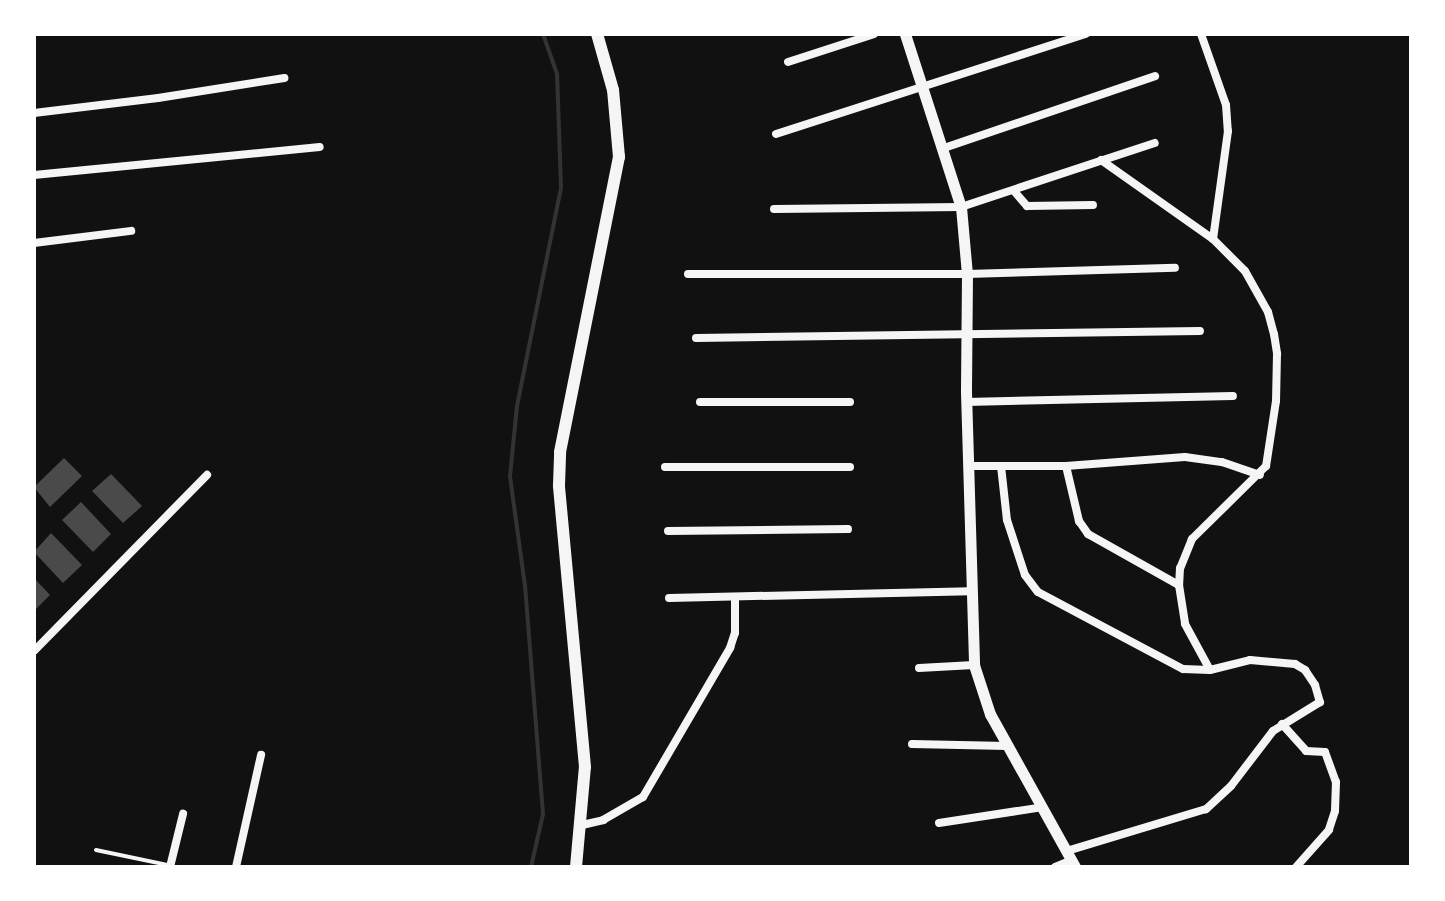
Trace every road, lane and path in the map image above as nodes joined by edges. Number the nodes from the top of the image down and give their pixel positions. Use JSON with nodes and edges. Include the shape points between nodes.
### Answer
{"nodes":[{"id":1,"x":597,"y":34,"type":"edge"},
{"id":2,"x":874,"y":34,"type":"edge"},
{"id":3,"x":905,"y":34,"type":"edge"},
{"id":4,"x":1086,"y":34,"type":"edge"},
{"id":5,"x":1201,"y":34,"type":"edge"},
{"id":6,"x":788,"y":62,"type":"dead end"},
{"id":7,"x":1155,"y":76,"type":"dead end"},
{"id":8,"x":284,"y":78,"type":"dead end"},
{"id":9,"x":923,"y":86,"type":"junction"},
{"id":10,"x":34,"y":113,"type":"edge"},
{"id":11,"x":776,"y":134,"type":"dead end"},
{"id":12,"x":1155,"y":143,"type":"dead end"},
{"id":13,"x":320,"y":147,"type":"dead end"},
{"id":14,"x":944,"y":148,"type":"junction"},
{"id":15,"x":1101,"y":160,"type":"junction"},
{"id":16,"x":34,"y":175,"type":"edge"},
{"id":17,"x":1014,"y":191,"type":"junction"},
{"id":18,"x":1093,"y":205,"type":"dead end"},
{"id":19,"x":961,"y":207,"type":"junction"},
{"id":20,"x":774,"y":209,"type":"dead end"},
{"id":21,"x":131,"y":231,"type":"dead end"},
{"id":22,"x":1213,"y":239,"type":"junction"},
{"id":23,"x":34,"y":243,"type":"edge"},
{"id":24,"x":1175,"y":268,"type":"dead end"},
{"id":25,"x":688,"y":274,"type":"dead end"},
{"id":26,"x":967,"y":274,"type":"junction"},
{"id":27,"x":1200,"y":331,"type":"dead end"},
{"id":28,"x":966,"y":337,"type":"junction"},
{"id":29,"x":696,"y":338,"type":"dead end"},
{"id":30,"x":1233,"y":396,"type":"dead end"},
{"id":31,"x":700,"y":402,"type":"dead end"},
{"id":32,"x":850,"y":402,"type":"dead end"},
{"id":33,"x":966,"y":402,"type":"junction"},
{"id":34,"x":969,"y":466,"type":"junction"},
{"id":35,"x":1001,"y":466,"type":"junction"},
{"id":36,"x":1066,"y":466,"type":"junction"},
{"id":37,"x":665,"y":467,"type":"dead end"},
{"id":38,"x":850,"y":467,"type":"dead end"},
{"id":39,"x":207,"y":475,"type":"dead end"},
{"id":40,"x":1260,"y":475,"type":"junction"},
{"id":41,"x":848,"y":529,"type":"dead end"},
{"id":42,"x":668,"y":531,"type":"dead end"},
{"id":43,"x":1179,"y":585,"type":"junction"},
{"id":44,"x":970,"y":591,"type":"junction"},
{"id":45,"x":735,"y":597,"type":"junction"},
{"id":46,"x":669,"y":598,"type":"dead end"},
{"id":47,"x":34,"y":651,"type":"edge"},
{"id":48,"x":974,"y":665,"type":"junction"},
{"id":49,"x":919,"y":668,"type":"dead end"},
{"id":50,"x":1210,"y":670,"type":"junction"},
{"id":51,"x":1282,"y":724,"type":"junction"},
{"id":52,"x":912,"y":744,"type":"dead end"},
{"id":53,"x":1007,"y":746,"type":"junction"},
{"id":54,"x":261,"y":755,"type":"dead end"},
{"id":55,"x":1043,"y":807,"type":"junction"},
{"id":56,"x":183,"y":814,"type":"dead end"},
{"id":57,"x":939,"y":823,"type":"dead end"},
{"id":58,"x":582,"y":825,"type":"junction"},
{"id":59,"x":96,"y":850,"type":"dead end"},
{"id":60,"x":1071,"y":859,"type":"edge"},
{"id":61,"x":170,"y":866,"type":"edge"},
{"id":62,"x":236,"y":867,"type":"edge"},
{"id":63,"x":576,"y":867,"type":"edge"},
{"id":64,"x":1055,"y":867,"type":"edge"},
{"id":65,"x":1296,"y":867,"type":"edge"}],
"edges":[{"from":1,"to":58,"type":"main road","via":[[613,90],[619,157],[560,452],[559,485],[584,753]]},
{"from":2,"to":6,"type":"street"},
{"from":3,"to":9,"type":"street"},
{"from":4,"to":9,"type":"street"},
{"from":5,"to":22,"type":"street","via":[[1226,105],[1228,131]]},
{"from":7,"to":14,"type":"street"},
{"from":8,"to":10,"type":"street"},
{"from":9,"to":11,"type":"street"},
{"from":9,"to":14,"type":"street"},
{"from":12,"to":15,"type":"street"},
{"from":13,"to":16,"type":"street"},
{"from":14,"to":19,"type":"street"},
{"from":15,"to":17,"type":"street"},
{"from":15,"to":22,"type":"street"},
{"from":17,"to":18,"type":"street","via":[[1027,206]]},
{"from":17,"to":19,"type":"street"},
{"from":19,"to":20,"type":"street"},
{"from":19,"to":26,"type":"street"},
{"from":21,"to":23,"type":"street"},
{"from":22,"to":40,"type":"street","via":[[1245,271],[1274,334],[1276,401],[1270,451]]},
{"from":24,"to":26,"type":"street"},
{"from":25,"to":26,"type":"street"},
{"from":26,"to":28,"type":"street"},
{"from":27,"to":28,"type":"street"},
{"from":28,"to":29,"type":"street"},
{"from":28,"to":33,"type":"street"},
{"from":30,"to":33,"type":"street"},
{"from":31,"to":32,"type":"street"},
{"from":33,"to":34,"type":"street"},
{"from":34,"to":35,"type":"street"},
{"from":34,"to":44,"type":"street"},
{"from":35,"to":36,"type":"street"},
{"from":35,"to":50,"type":"street","via":[[1007,520],[1025,575],[1038,592],[1175,666]]},
{"from":36,"to":40,"type":"street","via":[[1185,457]]},
{"from":36,"to":43,"type":"street","via":[[1079,521],[1088,534]]},
{"from":37,"to":38,"type":"street"},
{"from":39,"to":47,"type":"street"},
{"from":40,"to":43,"type":"street","via":[[1192,539]]},
{"from":41,"to":42,"type":"street"},
{"from":43,"to":50,"type":"street","via":[[1185,624]]},
{"from":44,"to":45,"type":"street"},
{"from":44,"to":48,"type":"street"},
{"from":45,"to":46,"type":"street"},
{"from":45,"to":58,"type":"street","via":[[730,648],[643,797],[603,820]]},
{"from":48,"to":49,"type":"street"},
{"from":48,"to":53,"type":"street"},
{"from":50,"to":51,"type":"street","via":[[1250,660],[1287,661],[1305,670],[1320,702]]},
{"from":51,"to":60,"type":"street","via":[[1206,809]]},
{"from":51,"to":65,"type":"street","via":[[1306,751],[1325,752],[1336,782],[1329,830]]},
{"from":52,"to":53,"type":"street"},
{"from":53,"to":55,"type":"street"},
{"from":54,"to":62,"type":"street"},
{"from":55,"to":57,"type":"street"},
{"from":55,"to":60,"type":"street"},
{"from":56,"to":61,"type":"street"},
{"from":58,"to":63,"type":"main road"},
{"from":59,"to":61,"type":"lane"},
{"from":60,"to":64,"type":"street"}]}
